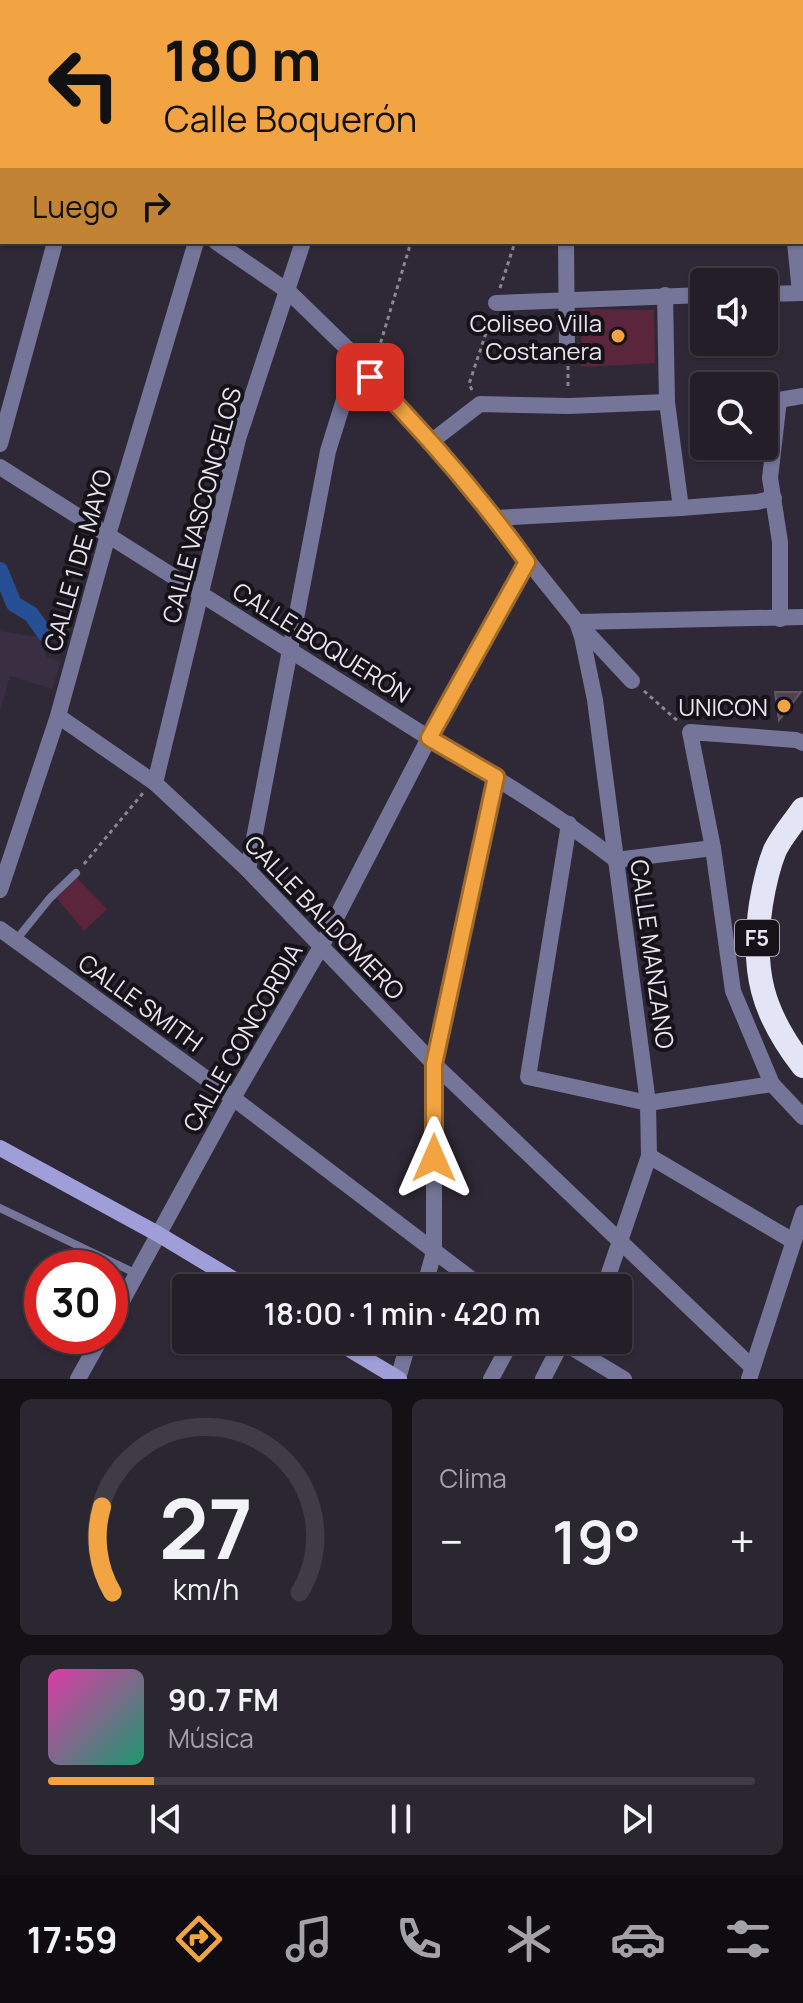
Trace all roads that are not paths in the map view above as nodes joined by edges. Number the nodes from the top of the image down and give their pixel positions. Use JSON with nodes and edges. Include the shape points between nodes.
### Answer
{"nodes":[{"id":1,"x":54,"y":244,"type":"edge"},
{"id":2,"x":195,"y":244,"type":"edge"},
{"id":3,"x":219,"y":244,"type":"edge"},
{"id":4,"x":302,"y":244,"type":"edge"},
{"id":5,"x":566,"y":244,"type":"edge"},
{"id":6,"x":795,"y":244,"type":"edge"},
{"id":7,"x":289,"y":292,"type":"junction"},
{"id":8,"x":802,"y":293,"type":"edge"},
{"id":9,"x":778,"y":294,"type":"edge"},
{"id":10,"x":665,"y":295,"type":"junction"},
{"id":11,"x":690,"y":295,"type":"edge"},
{"id":12,"x":566,"y":301,"type":"junction"},
{"id":13,"x":496,"y":303,"type":"road end"},
{"id":14,"x":567,"y":352,"type":"road end"},
{"id":15,"x":357,"y":358,"type":"junction"},
{"id":16,"x":803,"y":396,"type":"edge"},
{"id":17,"x":667,"y":402,"type":"junction"},
{"id":18,"x":432,"y":441,"type":"junction"},
{"id":19,"x":0,"y":444,"type":"edge"},
{"id":20,"x":0,"y":467,"type":"edge"},
{"id":21,"x":774,"y":498,"type":"junction"},
{"id":22,"x":681,"y":508,"type":"junction"},
{"id":23,"x":496,"y":518,"type":"junction"},
{"id":24,"x":108,"y":535,"type":"junction"},
{"id":25,"x":527,"y":562,"type":"junction"},
{"id":26,"x":202,"y":594,"type":"junction"},
{"id":27,"x":803,"y":617,"type":"edge"},
{"id":28,"x":780,"y":619,"type":"junction"},
{"id":29,"x":577,"y":622,"type":"junction"},
{"id":30,"x":291,"y":650,"type":"junction"},
{"id":31,"x":632,"y":681,"type":"road end"},
{"id":32,"x":58,"y":716,"type":"junction"},
{"id":33,"x":429,"y":738,"type":"junction"},
{"id":34,"x":803,"y":743,"type":"edge"},
{"id":35,"x":496,"y":777,"type":"junction"},
{"id":36,"x":153,"y":782,"type":"junction"},
{"id":37,"x":803,"y":809,"type":"edge"},
{"id":38,"x":569,"y":824,"type":"junction"},
{"id":39,"x":713,"y":848,"type":"junction"},
{"id":40,"x":616,"y":860,"type":"junction"},
{"id":41,"x":248,"y":870,"type":"junction"},
{"id":42,"x":76,"y":873,"type":"road end"},
{"id":43,"x":0,"y":890,"type":"edge"},
{"id":44,"x":0,"y":929,"type":"edge"},
{"id":45,"x":16,"y":941,"type":"junction"},
{"id":46,"x":322,"y":945,"type":"junction"},
{"id":47,"x":434,"y":1064,"type":"junction"},
{"id":48,"x":803,"y":1066,"type":"edge"},
{"id":49,"x":772,"y":1084,"type":"junction"},
{"id":50,"x":233,"y":1098,"type":"junction"},
{"id":51,"x":648,"y":1103,"type":"junction"},
{"id":52,"x":803,"y":1117,"type":"edge"},
{"id":53,"x":0,"y":1148,"type":"edge"},
{"id":54,"x":649,"y":1156,"type":"junction"},
{"id":55,"x":0,"y":1208,"type":"edge"},
{"id":56,"x":803,"y":1213,"type":"edge"},
{"id":57,"x":158,"y":1234,"type":"junction"},
{"id":58,"x":793,"y":1241,"type":"junction"},
{"id":59,"x":619,"y":1242,"type":"junction"},
{"id":60,"x":434,"y":1252,"type":"junction"},
{"id":61,"x":138,"y":1274,"type":"junction"},
{"id":62,"x":225,"y":1274,"type":"edge"},
{"id":63,"x":428,"y":1274,"type":"edge"},
{"id":64,"x":464,"y":1274,"type":"edge"},
{"id":65,"x":609,"y":1274,"type":"edge"},
{"id":66,"x":128,"y":1292,"type":"edge"},
{"id":67,"x":92,"y":1354,"type":"edge"},
{"id":68,"x":357,"y":1354,"type":"edge"},
{"id":69,"x":405,"y":1354,"type":"edge"},
{"id":70,"x":504,"y":1354,"type":"edge"},
{"id":71,"x":554,"y":1354,"type":"edge"},
{"id":72,"x":593,"y":1354,"type":"edge"},
{"id":73,"x":750,"y":1373,"type":"edge"},
{"id":74,"x":78,"y":1379,"type":"edge"},
{"id":75,"x":398,"y":1379,"type":"edge"},
{"id":76,"x":491,"y":1379,"type":"edge"},
{"id":77,"x":543,"y":1379,"type":"edge"},
{"id":78,"x":624,"y":1379,"type":"edge"}],
"edges":[{"from":1,"to":19,"type":"street"},
{"from":2,"to":24,"type":"street","name":"CALLE 1 DE MAYO"},
{"from":3,"to":7,"type":"street"},
{"from":4,"to":7,"type":"street","name":"CALLE VASCONCELOS"},
{"from":5,"to":12,"type":"street"},
{"from":6,"to":8,"type":"street"},
{"from":7,"to":15,"type":"street"},
{"from":7,"to":26,"type":"street","name":"CALLE VASCONCELOS","via":[[238,439]]},
{"from":8,"to":9,"type":"street"},
{"from":10,"to":11,"type":"street"},
{"from":10,"to":12,"type":"street"},
{"from":10,"to":17,"type":"street"},
{"from":12,"to":13,"type":"street"},
{"from":12,"to":14,"type":"street"},
{"from":15,"to":18,"type":"street"},
{"from":15,"to":30,"type":"street","via":[[328,451]]},
{"from":16,"to":21,"type":"street","via":[[779,400],[770,478]]},
{"from":17,"to":18,"type":"street","via":[[480,404]]},
{"from":17,"to":22,"type":"street"},
{"from":18,"to":23,"type":"street"},
{"from":20,"to":24,"type":"street","name":"CALLE BOQUERÓN"},
{"from":21,"to":22,"type":"street"},
{"from":21,"to":28,"type":"street"},
{"from":22,"to":23,"type":"street"},
{"from":23,"to":25,"type":"street"},
{"from":24,"to":26,"type":"street","name":"CALLE BOQUERÓN"},
{"from":24,"to":32,"type":"street","name":"CALLE 1 DE MAYO"},
{"from":25,"to":29,"type":"street"},
{"from":25,"to":33,"type":"street","name":"CALLE CONCORDIA"},
{"from":26,"to":30,"type":"street","name":"CALLE BOQUERÓN"},
{"from":26,"to":36,"type":"street","name":"CALLE VASCONCELOS"},
{"from":27,"to":28,"type":"street"},
{"from":28,"to":29,"type":"street"},
{"from":29,"to":31,"type":"street"},
{"from":29,"to":40,"type":"street","name":"CALLE MANZANO","via":[[595,700]]},
{"from":30,"to":33,"type":"street","name":"CALLE BOQUERÓN"},
{"from":30,"to":41,"type":"street"},
{"from":32,"to":36,"type":"street","name":"CALLE BALDOMERO"},
{"from":32,"to":43,"type":"street","name":"CALLE 1 DE MAYO"},
{"from":33,"to":35,"type":"street","name":"CALLE BOQUERÓN"},
{"from":33,"to":46,"type":"street","name":"CALLE CONCORDIA"},
{"from":34,"to":39,"type":"street","via":[[690,732]]},
{"from":35,"to":38,"type":"street","name":"CALLE BOQUERÓN"},
{"from":35,"to":47,"type":"street"},
{"from":36,"to":41,"type":"street","name":"CALLE BALDOMERO"},
{"from":37,"to":48,"type":"highway","number":"F5","via":[[776,850],[757,931],[757,970],[766,1001],[782,1039]]},
{"from":38,"to":40,"type":"street","name":"CALLE BOQUERÓN"},
{"from":38,"to":51,"type":"street","via":[[528,1077]]},
{"from":39,"to":40,"type":"street"},
{"from":39,"to":49,"type":"street","via":[[733,991]]},
{"from":40,"to":51,"type":"street","name":"CALLE MANZANO"},
{"from":41,"to":46,"type":"street","name":"CALLE BALDOMERO"},
{"from":42,"to":45,"type":"lane"},
{"from":44,"to":45,"type":"street","name":"CALLE SMITH"},
{"from":45,"to":50,"type":"street","name":"CALLE SMITH"},
{"from":46,"to":47,"type":"street","name":"CALLE BALDOMERO"},
{"from":46,"to":50,"type":"street","name":"CALLE CONCORDIA"},
{"from":47,"to":59,"type":"street","name":"CALLE BALDOMERO"},
{"from":47,"to":60,"type":"street"},
{"from":49,"to":51,"type":"street"},
{"from":49,"to":52,"type":"street"},
{"from":50,"to":57,"type":"street","name":"CALLE CONCORDIA"},
{"from":50,"to":60,"type":"street","name":"CALLE SMITH"},
{"from":51,"to":54,"type":"street","name":"CALLE MANZANO"},
{"from":53,"to":57,"type":"main road"},
{"from":54,"to":58,"type":"street"},
{"from":54,"to":59,"type":"street","name":"CALLE MANZANO"},
{"from":55,"to":61,"type":"lane"},
{"from":56,"to":58,"type":"street"},
{"from":57,"to":61,"type":"street","name":"CALLE CONCORDIA"},
{"from":57,"to":62,"type":"main road"},
{"from":58,"to":73,"type":"street"},
{"from":59,"to":65,"type":"street","name":"CALLE MANZANO"},
{"from":59,"to":73,"type":"street","name":"CALLE BALDOMERO"},
{"from":60,"to":63,"type":"street"},
{"from":60,"to":64,"type":"street","name":"CALLE SMITH"},
{"from":61,"to":66,"type":"street","name":"CALLE CONCORDIA"},
{"from":67,"to":74,"type":"street"},
{"from":68,"to":75,"type":"main road"},
{"from":69,"to":75,"type":"street"},
{"from":70,"to":76,"type":"street"},
{"from":71,"to":77,"type":"street"},
{"from":72,"to":78,"type":"street"}]}
